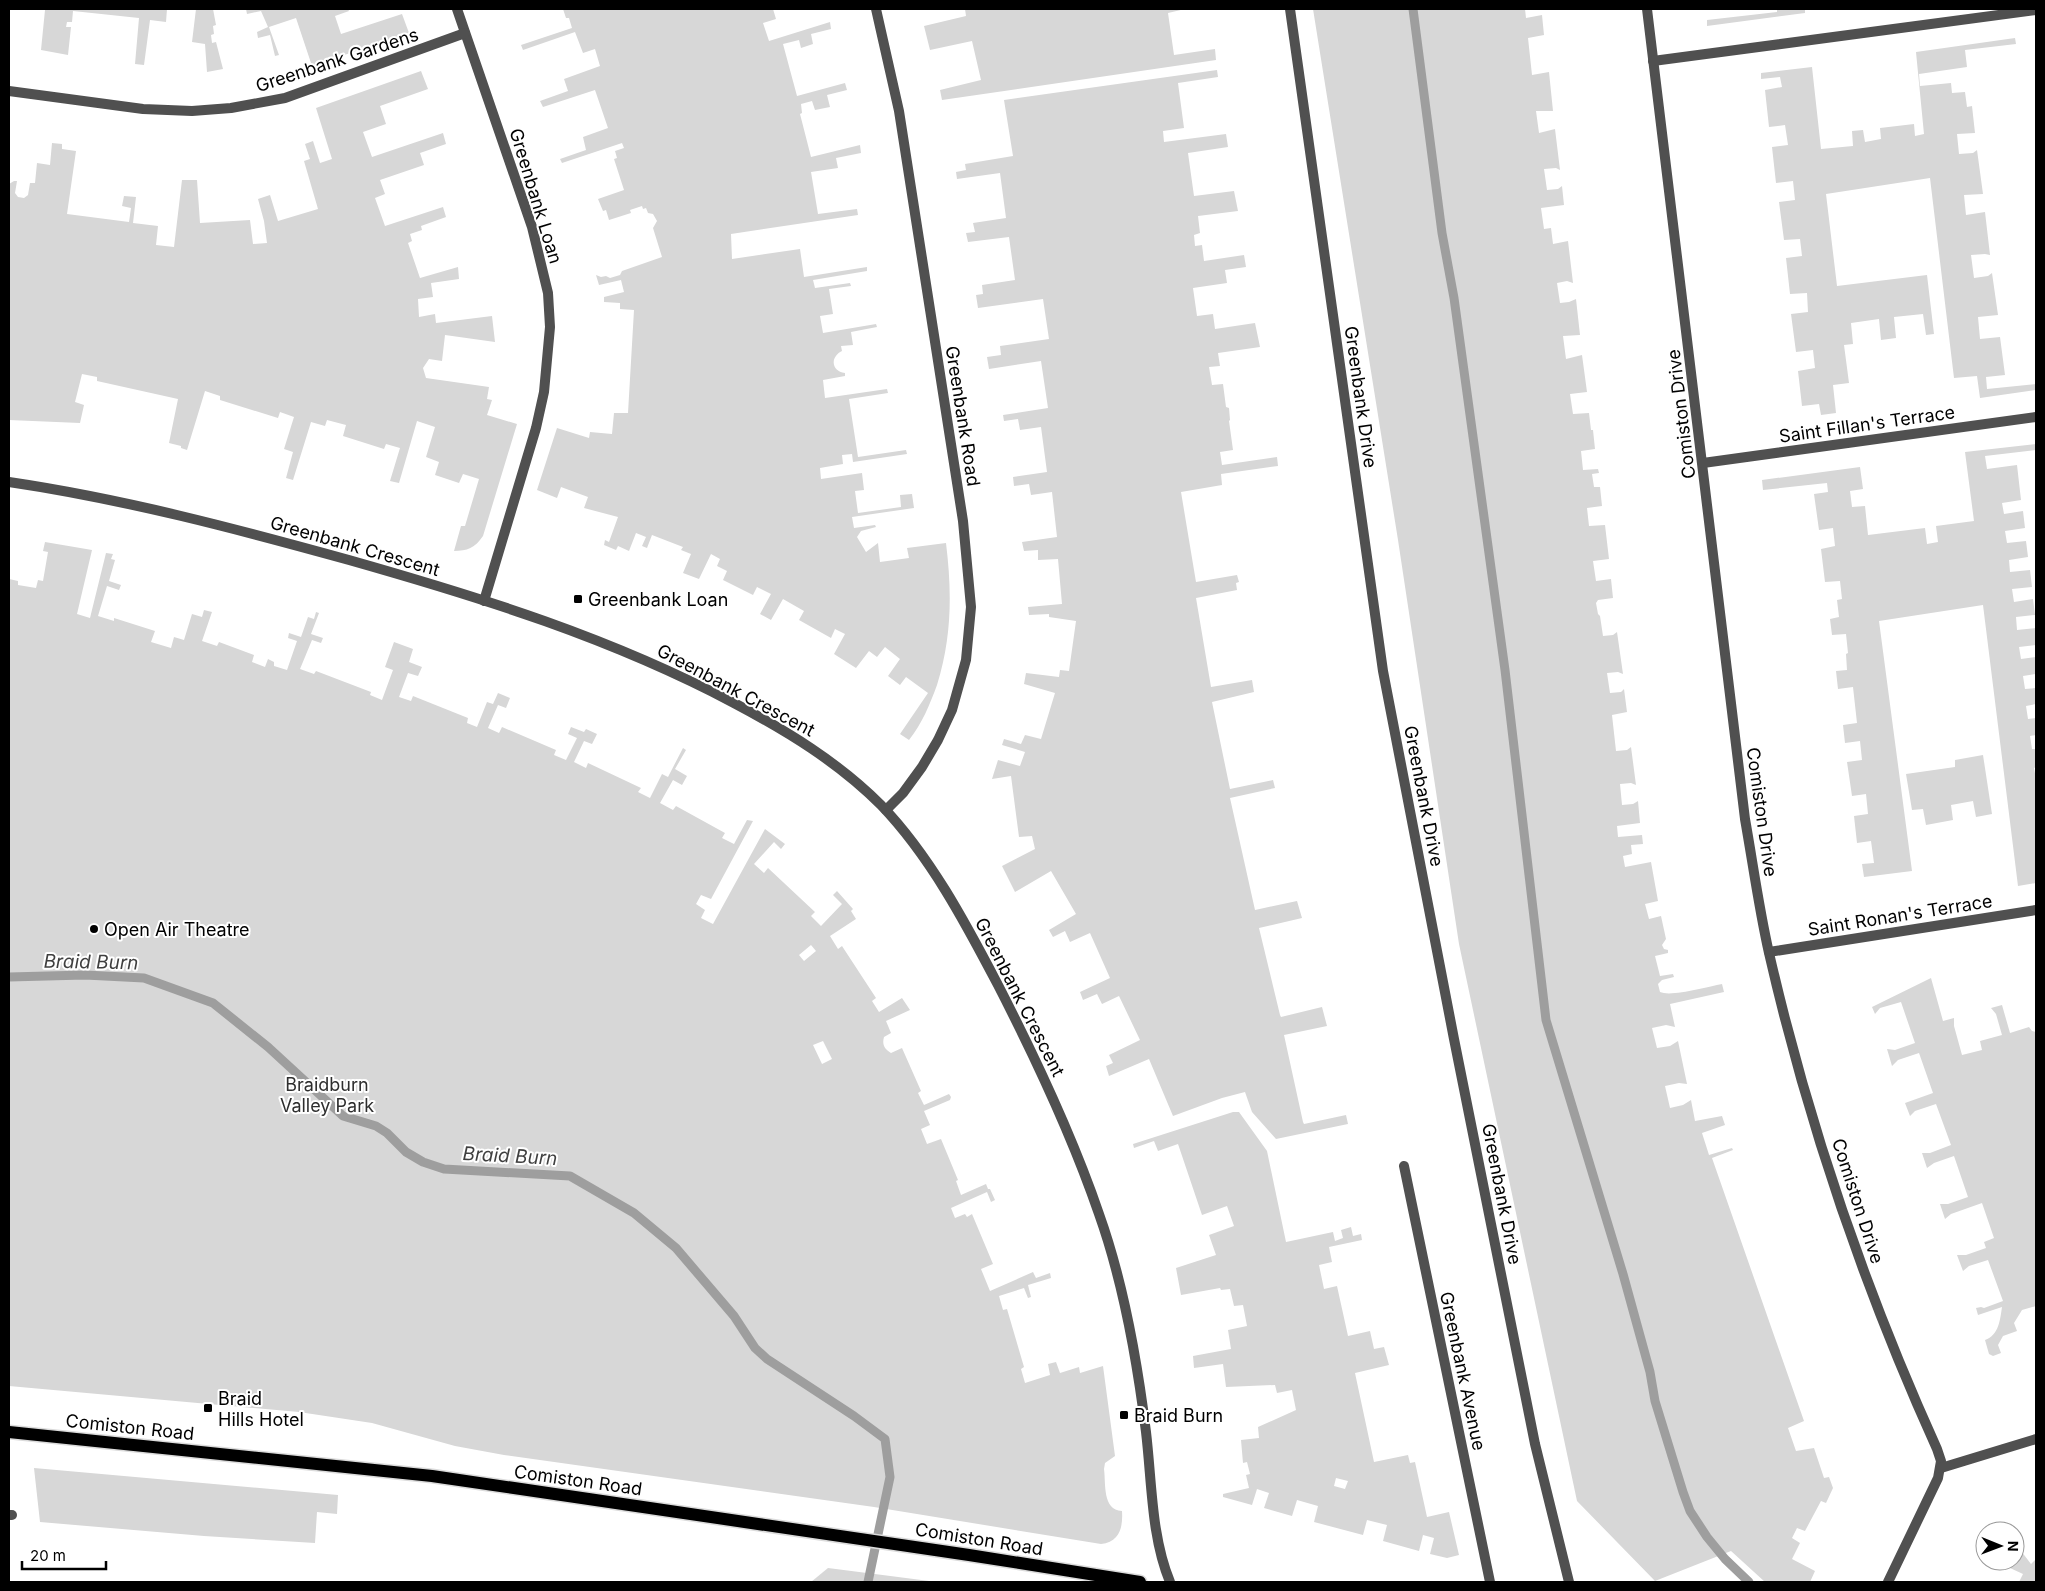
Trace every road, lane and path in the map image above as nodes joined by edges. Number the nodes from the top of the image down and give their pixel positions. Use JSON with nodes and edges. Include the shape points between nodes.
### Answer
{"nodes":[{"id":1,"x":457,"y":9,"type":"edge"},
{"id":2,"x":876,"y":9,"type":"edge"},
{"id":3,"x":1290,"y":9,"type":"edge"},
{"id":4,"x":1647,"y":9,"type":"edge"},
{"id":5,"x":2036,"y":10,"type":"edge"},
{"id":6,"x":465,"y":33,"type":"junction"},
{"id":7,"x":1653,"y":61,"type":"junction"},
{"id":8,"x":9,"y":91,"type":"edge"},
{"id":9,"x":2036,"y":417,"type":"edge"},
{"id":10,"x":1703,"y":463,"type":"junction"},
{"id":11,"x":9,"y":482,"type":"edge"},
{"id":12,"x":484,"y":600,"type":"junction"},
{"id":13,"x":886,"y":810,"type":"junction"},
{"id":14,"x":2036,"y":910,"type":"edge"},
{"id":15,"x":1769,"y":952,"type":"junction"},
{"id":16,"x":1404,"y":1166,"type":"dead end"},
{"id":17,"x":9,"y":1432,"type":"edge"},
{"id":18,"x":2036,"y":1439,"type":"edge"},
{"id":19,"x":1941,"y":1468,"type":"junction"},
{"id":20,"x":1140,"y":1582,"type":"edge"},
{"id":21,"x":1170,"y":1582,"type":"edge"},
{"id":22,"x":1490,"y":1582,"type":"edge"},
{"id":23,"x":1569,"y":1582,"type":"edge"},
{"id":24,"x":1888,"y":1582,"type":"edge"}],
"edges":[{"from":1,"to":6,"type":"street","name":"Greenbank Loan"},
{"from":2,"to":13,"type":"street","name":"Greenbank Road","via":[[899,111],[963,521],[971,607],[966,660],[952,710],[927,760]]},
{"from":3,"to":23,"type":"street","name":"Greenbank Drive","via":[[1383,670],[1535,1444]]},
{"from":4,"to":7,"type":"street","name":"Comiston Drive"},
{"from":5,"to":7,"type":"street"},
{"from":6,"to":8,"type":"street","name":"Greenbank Gardens","via":[[285,98],[231,108],[159,110]]},
{"from":6,"to":12,"type":"street","name":"Greenbank Loan","via":[[532,228],[548,293],[550,327],[544,392],[536,428]]},
{"from":7,"to":10,"type":"street","name":"Comiston Drive"},
{"from":9,"to":10,"type":"street","name":"Saint Fillan's Terrace"},
{"from":10,"to":15,"type":"street","name":"Comiston Drive","via":[[1745,819]]},
{"from":11,"to":12,"type":"street","name":"Greenbank Crescent","via":[[112,500],[207,522]]},
{"from":12,"to":13,"type":"street","name":"Greenbank Crescent","via":[[612,645],[713,692],[819,754]]},
{"from":13,"to":21,"type":"street","name":"Greenbank Crescent","via":[[930,868],[978,946],[1023,1033],[1092,1192],[1126,1308],[1144,1416],[1159,1546]]},
{"from":14,"to":15,"type":"street","name":"Saint Ronan's Terrace"},
{"from":15,"to":19,"type":"street","name":"Comiston Drive","via":[[1801,1079],[1838,1196],[1882,1319],[1937,1449]]},
{"from":16,"to":22,"type":"street","name":"Greenbank Avenue"},
{"from":17,"to":20,"type":"main road","name":"Comiston Road","via":[[432,1476]]},
{"from":18,"to":19,"type":"street"},
{"from":19,"to":24,"type":"street"}]}
